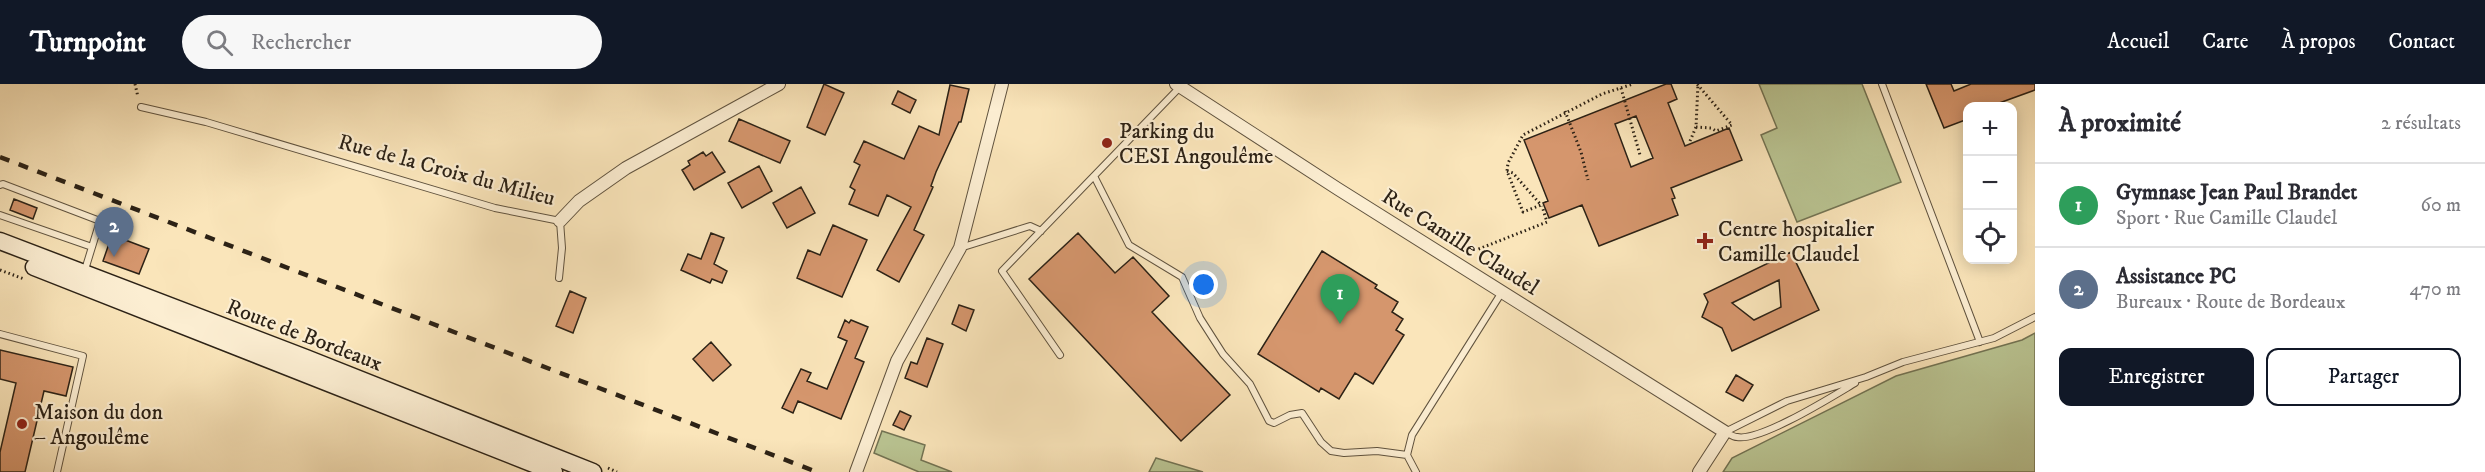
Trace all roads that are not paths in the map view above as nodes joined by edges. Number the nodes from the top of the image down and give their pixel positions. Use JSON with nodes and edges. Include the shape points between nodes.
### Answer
{"nodes":[{"id":1,"x":779,"y":84,"type":"edge"},
{"id":2,"x":1002,"y":84,"type":"edge"},
{"id":3,"x":1882,"y":84,"type":"edge"},
{"id":4,"x":1178,"y":85,"type":"edge"},
{"id":5,"x":141,"y":107,"type":"dead end"},
{"id":6,"x":1094,"y":176,"type":"junction"},
{"id":7,"x":0,"y":185,"type":"edge"},
{"id":8,"x":0,"y":215,"type":"edge"},
{"id":9,"x":560,"y":221,"type":"junction"},
{"id":10,"x":1041,"y":231,"type":"junction"},
{"id":11,"x":0,"y":241,"type":"edge"},
{"id":12,"x":92,"y":247,"type":"junction"},
{"id":13,"x":960,"y":248,"type":"junction"},
{"id":14,"x":0,"y":254,"type":"edge"},
{"id":15,"x":84,"y":273,"type":"junction"},
{"id":16,"x":559,"y":278,"type":"dead end"},
{"id":17,"x":1502,"y":292,"type":"junction"},
{"id":18,"x":2035,"y":316,"type":"edge"},
{"id":19,"x":0,"y":334,"type":"edge"},
{"id":20,"x":1980,"y":342,"type":"junction"},
{"id":21,"x":1060,"y":355,"type":"dead end"},
{"id":22,"x":1866,"y":377,"type":"junction"},
{"id":23,"x":1725,"y":432,"type":"junction"},
{"id":24,"x":1407,"y":455,"type":"junction"},
{"id":25,"x":57,"y":472,"type":"edge"},
{"id":26,"x":554,"y":472,"type":"edge"},
{"id":27,"x":593,"y":472,"type":"edge"},
{"id":28,"x":856,"y":472,"type":"edge"},
{"id":29,"x":1416,"y":472,"type":"edge"},
{"id":30,"x":1699,"y":472,"type":"edge"}],
"edges":[{"from":1,"to":9,"type":"street","name":"Rue de la Croix du Milieu","via":[[626,168],[579,201]]},
{"from":2,"to":13,"type":"street"},
{"from":3,"to":20,"type":"lane"},
{"from":4,"to":6,"type":"lane"},
{"from":4,"to":17,"type":"street","name":"Rue Camille Claudel"},
{"from":5,"to":9,"type":"lane","name":"Rue de la Croix du Milieu","via":[[206,122],[495,208]]},
{"from":6,"to":10,"type":"lane"},
{"from":6,"to":24,"type":"lane","via":[[1130,245],[1182,277],[1200,318],[1222,354],[1250,384],[1269,421],[1274,423],[1302,413],[1331,451]]},
{"from":7,"to":12,"type":"lane","via":[[100,221]]},
{"from":8,"to":12,"type":"lane"},
{"from":9,"to":16,"type":"lane"},
{"from":10,"to":13,"type":"lane","via":[[1030,226]]},
{"from":10,"to":21,"type":"lane","via":[[1002,271]]},
{"from":11,"to":15,"type":"main road","name":"Route de Bordeaux"},
{"from":12,"to":15,"type":"lane"},
{"from":13,"to":28,"type":"street","via":[[897,362]]},
{"from":14,"to":26,"type":"main road","name":"Route de Bordeaux"},
{"from":15,"to":27,"type":"main road","name":"Route de Bordeaux"},
{"from":17,"to":23,"type":"street","name":"Rue Camille Claudel"},
{"from":17,"to":24,"type":"lane","via":[[1412,435]]},
{"from":18,"to":20,"type":"lane"},
{"from":19,"to":25,"type":"lane","via":[[84,356]]},
{"from":20,"to":22,"type":"lane","via":[[1903,362]]},
{"from":22,"to":23,"type":"lane","via":[[1787,401]]},
{"from":22,"to":23,"type":"lane","via":[[1796,418],[1748,437]]},
{"from":23,"to":30,"type":"street"},
{"from":24,"to":29,"type":"lane"}]}
